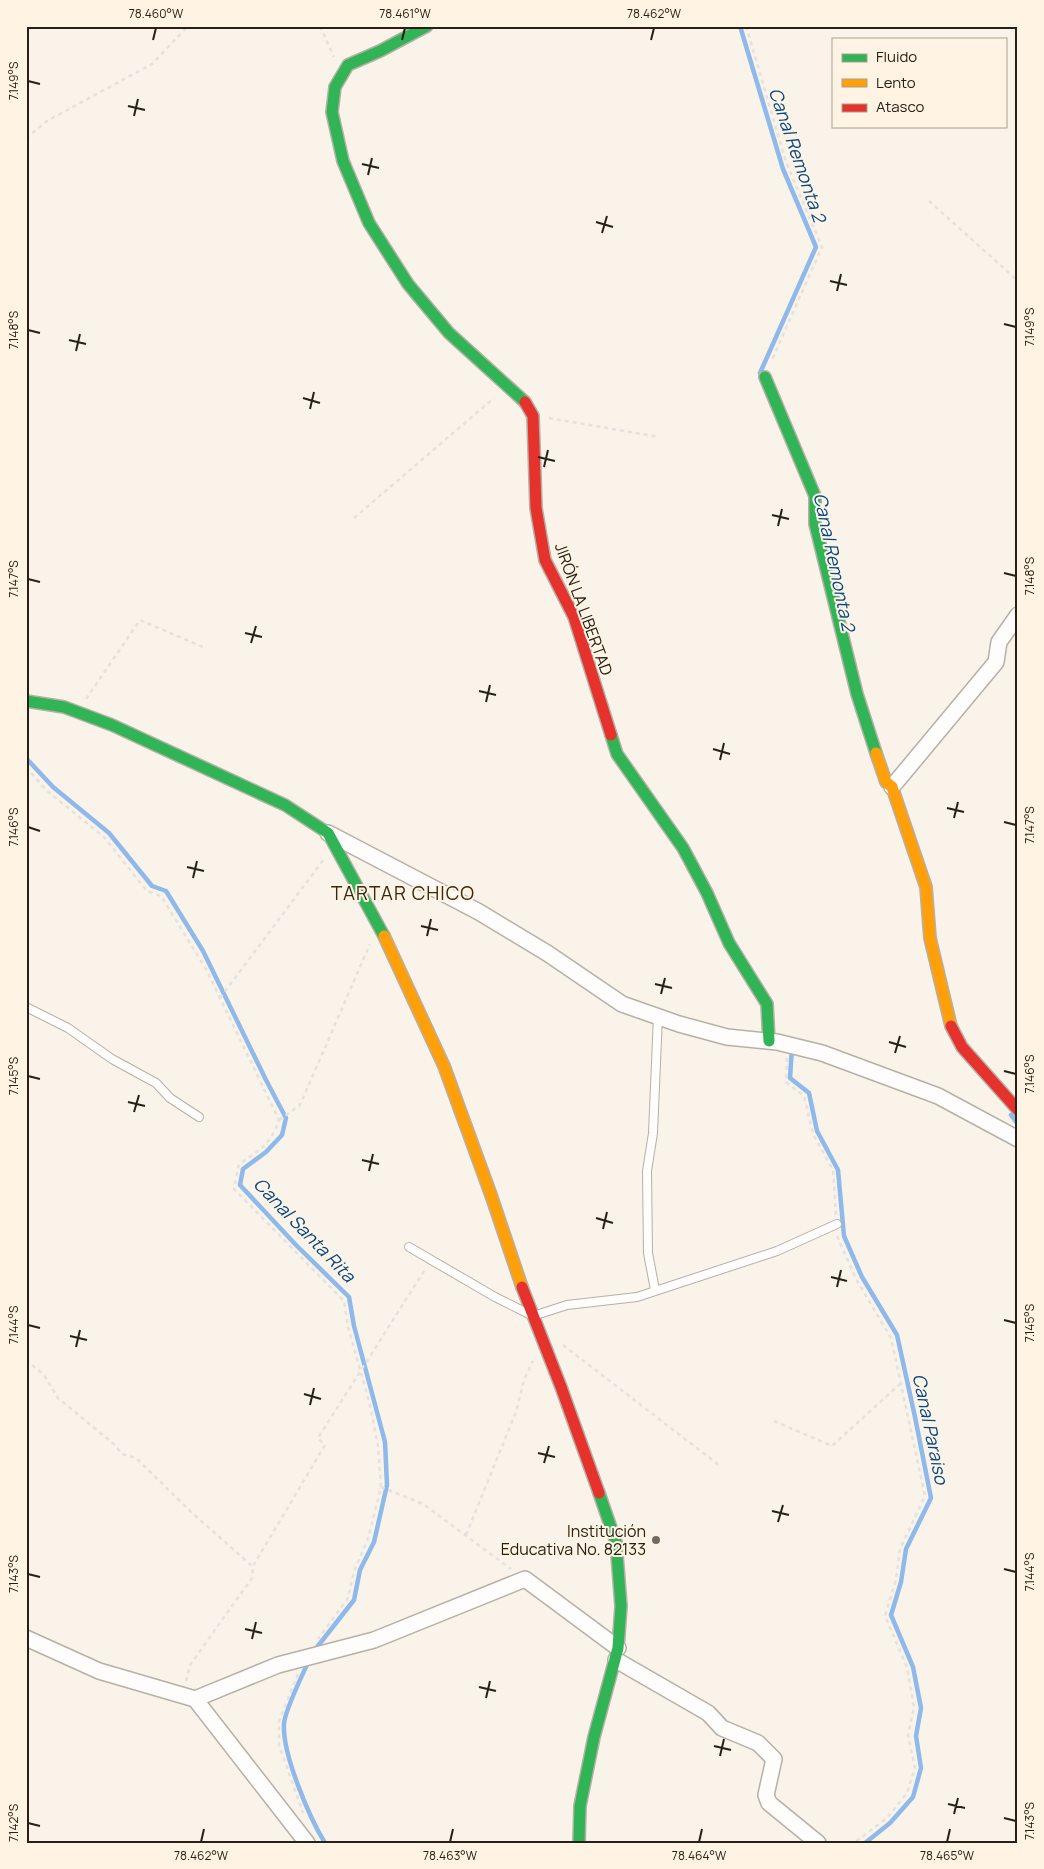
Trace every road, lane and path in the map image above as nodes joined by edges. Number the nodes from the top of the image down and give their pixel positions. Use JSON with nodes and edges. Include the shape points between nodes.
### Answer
{"nodes":[{"id":1,"x":188,"y":26,"type":"edge"},
{"id":2,"x":320,"y":26,"type":"edge"},
{"id":3,"x":427,"y":26,"type":"edge"},
{"id":4,"x":746,"y":26,"type":"edge"},
{"id":5,"x":342,"y":74,"type":"junction"},
{"id":6,"x":26,"y":138,"type":"edge"},
{"id":7,"x":929,"y":201,"type":"dead end"},
{"id":8,"x":1018,"y":281,"type":"edge"},
{"id":9,"x":765,"y":377,"type":"joint"},
{"id":10,"x":508,"y":385,"type":"junction"},
{"id":11,"x":533,"y":416,"type":"junction"},
{"id":12,"x":659,"y":437,"type":"dead end"},
{"id":13,"x":354,"y":518,"type":"dead end"},
{"id":14,"x":1018,"y":615,"type":"edge"},
{"id":15,"x":203,"y":647,"type":"dead end"},
{"id":16,"x":26,"y":701,"type":"edge"},
{"id":17,"x":77,"y":712,"type":"junction"},
{"id":18,"x":26,"y":767,"type":"edge"},
{"id":19,"x":892,"y":787,"type":"junction"},
{"id":20,"x":331,"y":839,"type":"junction"},
{"id":21,"x":378,"y":926,"type":"junction"},
{"id":22,"x":220,"y":998,"type":"junction"},
{"id":23,"x":26,"y":1007,"type":"edge"},
{"id":24,"x":658,"y":1016,"type":"junction"},
{"id":25,"x":768,"y":1041,"type":"junction"},
{"id":26,"x":788,"y":1044,"type":"junction"},
{"id":27,"x":1018,"y":1110,"type":"edge"},
{"id":28,"x":199,"y":1117,"type":"dead end"},
{"id":29,"x":279,"y":1120,"type":"junction"},
{"id":30,"x":1016,"y":1135,"type":"edge"},
{"id":31,"x":836,"y":1224,"type":"junction"},
{"id":32,"x":408,"y":1247,"type":"dead end"},
{"id":33,"x":431,"y":1260,"type":"junction"},
{"id":34,"x":655,"y":1290,"type":"junction"},
{"id":35,"x":533,"y":1316,"type":"junction"},
{"id":36,"x":542,"y":1339,"type":"junction"},
{"id":37,"x":26,"y":1360,"type":"edge"},
{"id":38,"x":360,"y":1371,"type":"junction"},
{"id":39,"x":900,"y":1383,"type":"junction"},
{"id":40,"x":774,"y":1421,"type":"dead end"},
{"id":41,"x":720,"y":1466,"type":"dead end"},
{"id":42,"x":381,"y":1487,"type":"junction"},
{"id":43,"x":466,"y":1535,"type":"junction"},
{"id":44,"x":253,"y":1566,"type":"junction"},
{"id":45,"x":524,"y":1579,"type":"junction"},
{"id":46,"x":26,"y":1638,"type":"edge"},
{"id":47,"x":617,"y":1654,"type":"junction"},
{"id":48,"x":304,"y":1658,"type":"junction"},
{"id":49,"x":188,"y":1697,"type":"junction"},
{"id":50,"x":305,"y":1819,"type":"dead end"},
{"id":51,"x":307,"y":1843,"type":"edge"},
{"id":52,"x":579,"y":1843,"type":"edge"},
{"id":53,"x":818,"y":1843,"type":"edge"},
{"id":54,"x":854,"y":1843,"type":"edge"}],
"edges":[{"from":1,"to":6,"type":"path","via":[[152,64],[47,121]]},
{"from":2,"to":5,"type":"path"},
{"from":3,"to":5,"type":"street","via":[[348,64]]},
{"from":4,"to":9,"type":"path","via":[[786,162],[822,247]]},
{"from":5,"to":10,"type":"street","via":[[335,87],[332,112],[343,161],[369,223],[408,284],[449,334]]},
{"from":7,"to":8,"type":"path"},
{"from":9,"to":19,"type":"street","via":[[815,496],[815,524],[857,694],[886,782]]},
{"from":10,"to":11,"type":"street","via":[[524,400]]},
{"from":10,"to":13,"type":"path"},
{"from":11,"to":12,"type":"path"},
{"from":11,"to":25,"type":"street","name":"JIRÓN LA LIBERTAD","via":[[536,508],[545,560],[574,617],[617,754],[683,848],[729,943],[766,1004]]},
{"from":14,"to":19,"type":"street","via":[[999,642],[996,662]]},
{"from":15,"to":17,"type":"path","via":[[140,620]]},
{"from":16,"to":17,"type":"street"},
{"from":17,"to":20,"type":"street","via":[[121,728],[285,806]]},
{"from":18,"to":22,"type":"path","via":[[46,790],[104,836],[147,891],[161,896],[206,968]]},
{"from":19,"to":27,"type":"street","via":[[926,887],[930,938],[949,1022],[962,1047]]},
{"from":20,"to":21,"type":"street"},
{"from":20,"to":22,"type":"path"},
{"from":20,"to":24,"type":"street","via":[[479,912],[622,1004]]},
{"from":21,"to":29,"type":"path","via":[[300,1105]]},
{"from":21,"to":35,"type":"street","via":[[444,1066]]},
{"from":22,"to":29,"type":"path"},
{"from":23,"to":28,"type":"lane","via":[[68,1028],[112,1059],[156,1083],[170,1098]]},
{"from":24,"to":25,"type":"street","via":[[727,1037]]},
{"from":24,"to":34,"type":"lane","via":[[653,1133],[648,1171],[648,1253]]},
{"from":25,"to":26,"type":"street"},
{"from":26,"to":30,"type":"street","via":[[822,1053],[938,1096]]},
{"from":26,"to":31,"type":"path","via":[[786,1082],[804,1096],[813,1134],[832,1170]]},
{"from":29,"to":38,"type":"path","via":[[274,1135],[239,1164],[234,1188],[344,1301]]},
{"from":31,"to":34,"type":"lane","via":[[777,1251]]},
{"from":31,"to":39,"type":"path","via":[[837,1237],[856,1279],[891,1338]]},
{"from":32,"to":33,"type":"lane"},
{"from":33,"to":35,"type":"lane"},
{"from":33,"to":38,"type":"path"},
{"from":34,"to":35,"type":"lane","via":[[637,1297],[567,1305]]},
{"from":35,"to":36,"type":"street"},
{"from":36,"to":41,"type":"path","via":[[562,1344]]},
{"from":36,"to":43,"type":"path"},
{"from":36,"to":47,"type":"street","via":[[616,1542],[621,1606]]},
{"from":37,"to":44,"type":"path","via":[[44,1375],[58,1398],[122,1454],[136,1458]]},
{"from":38,"to":42,"type":"path","via":[[378,1446]]},
{"from":38,"to":44,"type":"path","via":[[318,1438],[325,1446]]},
{"from":39,"to":40,"type":"path","via":[[832,1446]]},
{"from":39,"to":54,"type":"path","via":[[925,1496],[900,1549],[896,1580],[885,1616],[907,1667],[914,1707],[908,1734],[915,1768],[907,1793],[887,1818]]},
{"from":42,"to":43,"type":"path","via":[[423,1504]]},
{"from":42,"to":48,"type":"path","via":[[348,1598]]},
{"from":43,"to":45,"type":"path"},
{"from":44,"to":49,"type":"path","via":[[252,1578],[190,1665]]},
{"from":45,"to":47,"type":"street"},
{"from":45,"to":48,"type":"street","via":[[374,1640]]},
{"from":46,"to":49,"type":"street","via":[[99,1671]]},
{"from":47,"to":52,"type":"street","via":[[594,1737],[580,1806]]},
{"from":47,"to":53,"type":"street","via":[[708,1713],[722,1728],[758,1743],[774,1759],[766,1795],[769,1803]]},
{"from":48,"to":49,"type":"street"},
{"from":48,"to":50,"type":"path","via":[[279,1721],[279,1746]]},
{"from":49,"to":51,"type":"street"}]}
